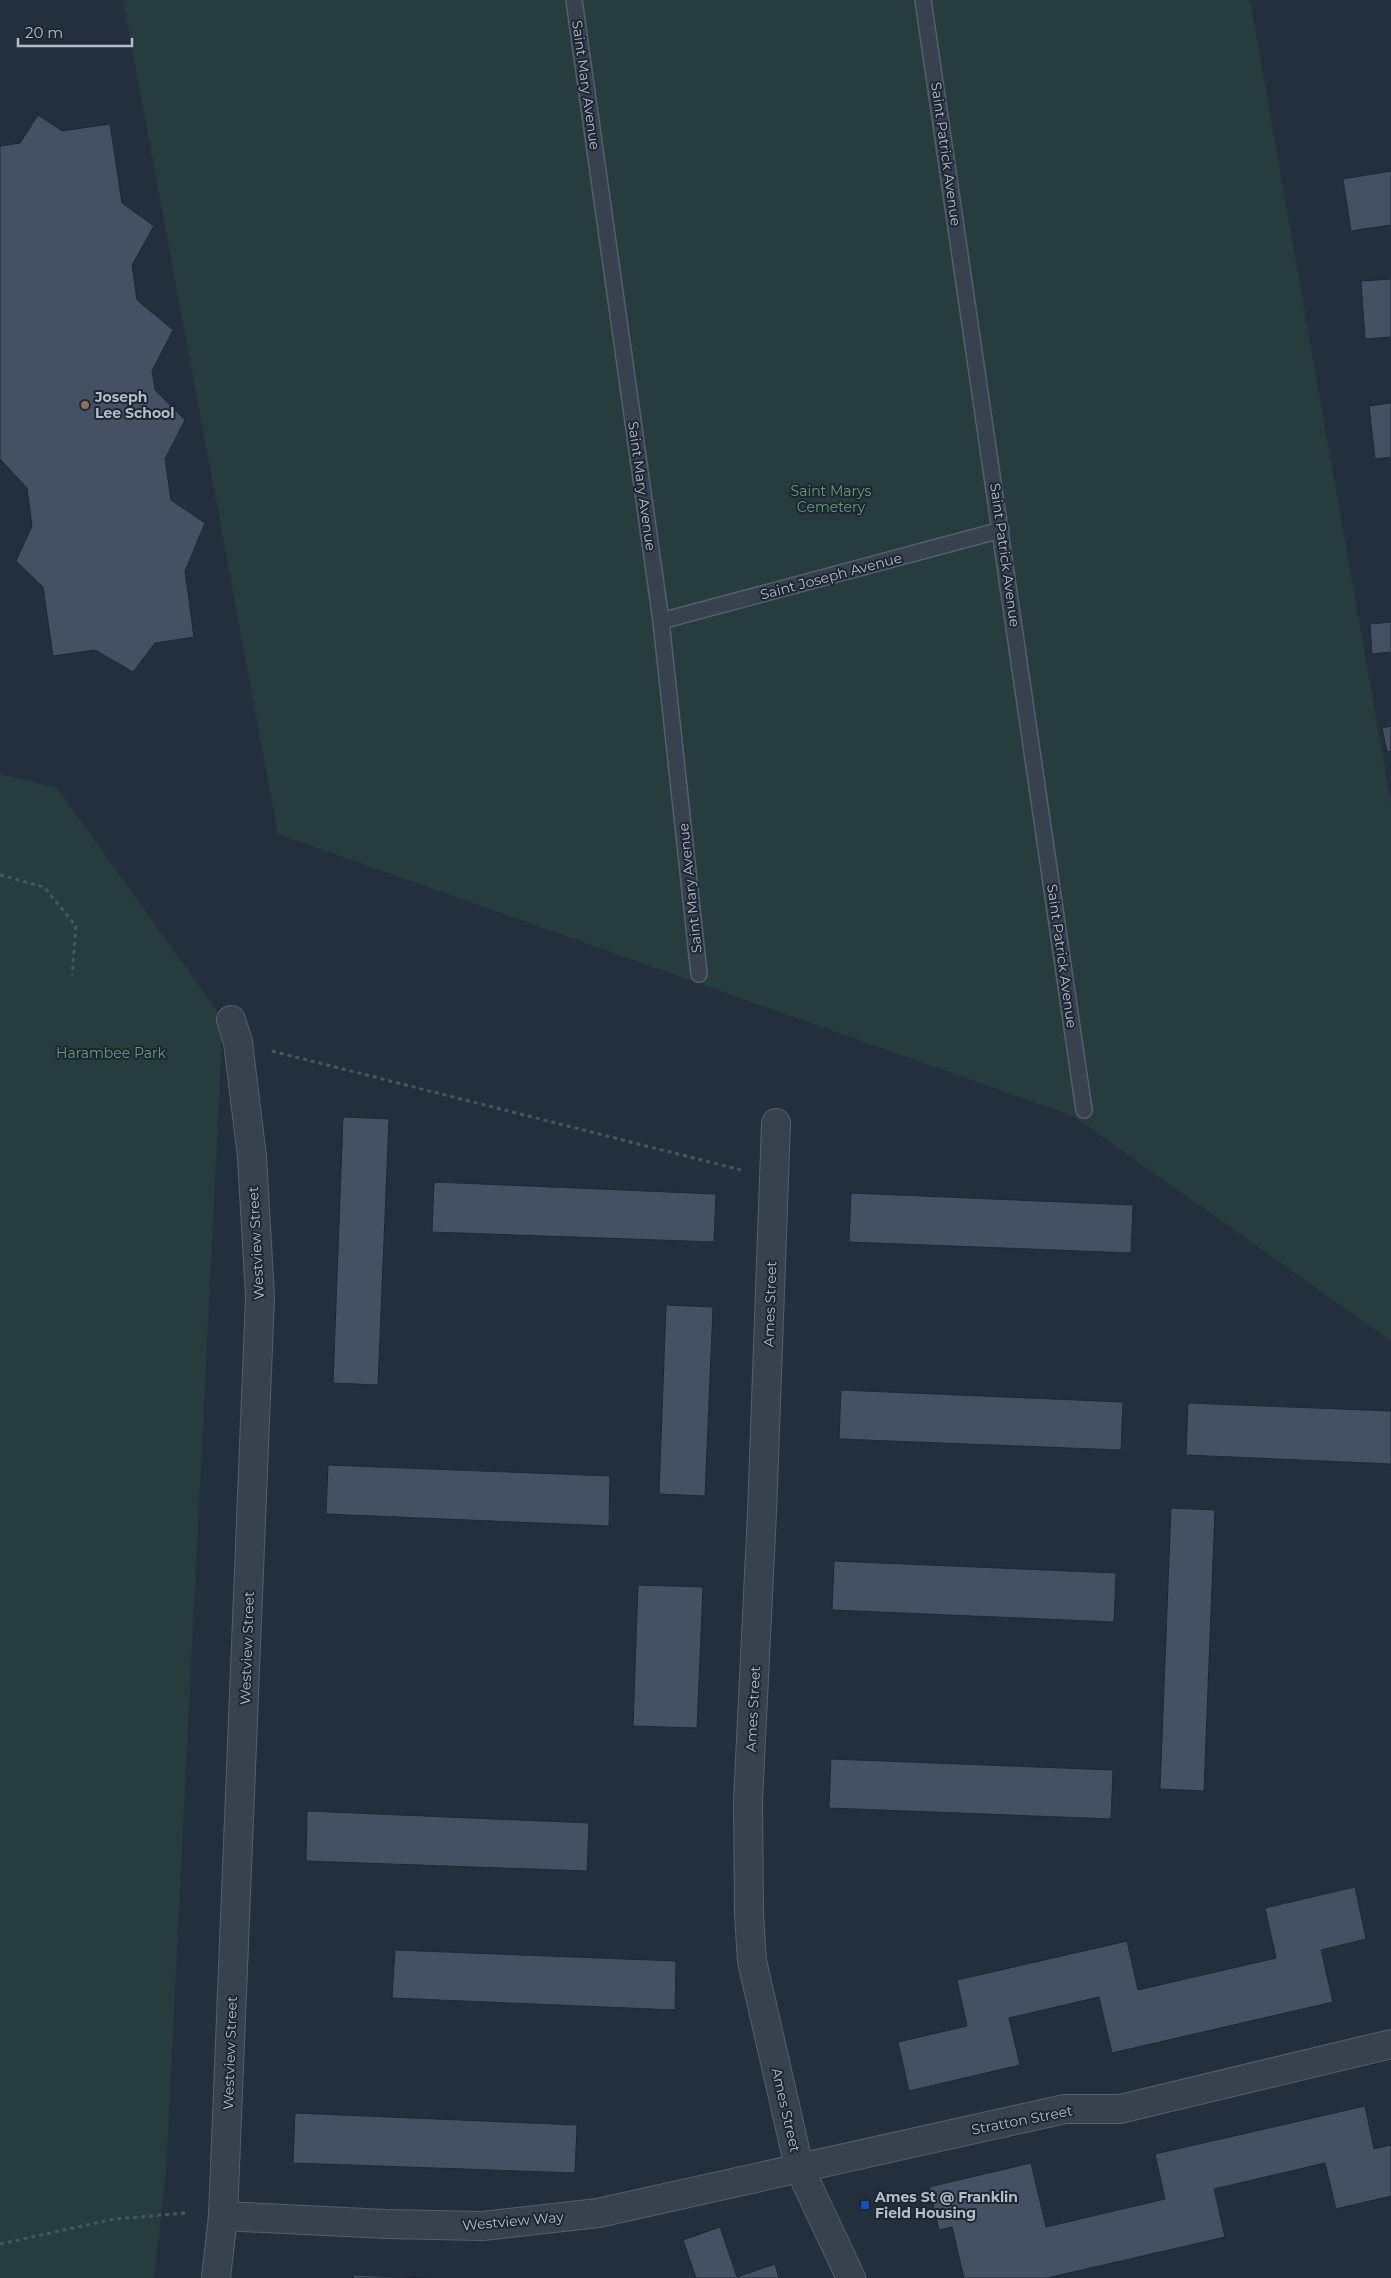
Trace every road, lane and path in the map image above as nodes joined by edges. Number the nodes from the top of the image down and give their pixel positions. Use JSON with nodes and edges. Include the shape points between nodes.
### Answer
{"nodes":[{"id":1,"x":574,"y":0,"type":"edge"},
{"id":2,"x":924,"y":0,"type":"edge"},
{"id":3,"x":1001,"y":530,"type":"junction"},
{"id":4,"x":661,"y":621,"type":"junction"},
{"id":5,"x":0,"y":875,"type":"edge"},
{"id":6,"x":699,"y":974,"type":"dead end"},
{"id":7,"x":72,"y":975,"type":"dead end"},
{"id":8,"x":234,"y":1031,"type":"joint"},
{"id":9,"x":1084,"y":1110,"type":"dead end"},
{"id":10,"x":776,"y":1123,"type":"dead end"},
{"id":11,"x":774,"y":1178,"type":"junction"},
{"id":12,"x":1391,"y":2044,"type":"edge"},
{"id":13,"x":799,"y":2167,"type":"junction"},
{"id":14,"x":186,"y":2213,"type":"dead end"},
{"id":15,"x":223,"y":2216,"type":"junction"},
{"id":16,"x":0,"y":2244,"type":"edge"},
{"id":17,"x":216,"y":2278,"type":"edge"},
{"id":18,"x":851,"y":2278,"type":"edge"}],
"edges":[{"from":1,"to":4,"type":"lane","name":"Saint Mary Avenue"},
{"from":2,"to":3,"type":"lane","name":"Saint Patrick Avenue"},
{"from":3,"to":4,"type":"lane","name":"Saint Joseph Avenue"},
{"from":3,"to":9,"type":"lane","name":"Saint Patrick Avenue"},
{"from":4,"to":6,"type":"lane","name":"Saint Mary Avenue"},
{"from":5,"to":7,"type":"path","via":[[44,886],[76,926]]},
{"from":8,"to":11,"type":"path"},
{"from":8,"to":15,"type":"street","name":"Westview Street","via":[[252,1157],[260,1297]]},
{"from":10,"to":11,"type":"street","name":"Ames Street"},
{"from":11,"to":13,"type":"street","name":"Ames Street","via":[[748,1801],[749,1914],[752,1961]]},
{"from":12,"to":13,"type":"street","name":"Stratton Street","via":[[1120,2108],[1065,2109]]},
{"from":13,"to":15,"type":"street","name":"Westview Way","via":[[598,2213],[483,2226]]},
{"from":13,"to":18,"type":"street","name":"Ames Street"},
{"from":14,"to":16,"type":"path","via":[[114,2220]]},
{"from":15,"to":17,"type":"street","name":"Westview Street"}]}
